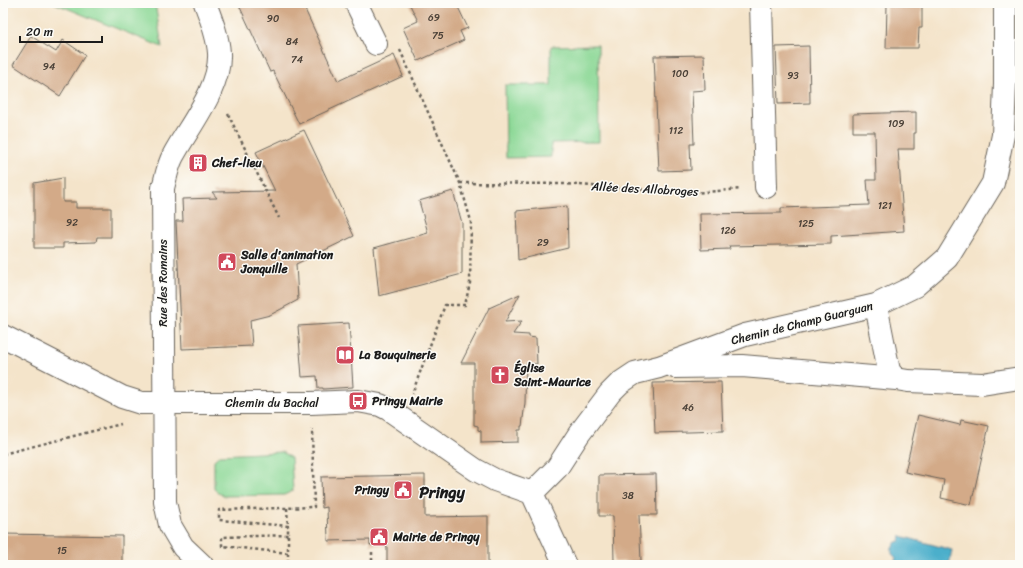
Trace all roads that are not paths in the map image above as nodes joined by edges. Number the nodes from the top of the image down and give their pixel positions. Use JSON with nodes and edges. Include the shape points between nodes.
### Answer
{"nodes":[{"id":1,"x":205,"y":3,"type":"edge"},
{"id":2,"x":356,"y":3,"type":"edge"},
{"id":3,"x":761,"y":3,"type":"edge"},
{"id":4,"x":1005,"y":3,"type":"edge"},
{"id":5,"x":376,"y":44,"type":"road end"},
{"id":6,"x":766,"y":187,"type":"road end"},
{"id":7,"x":876,"y":305,"type":"junction"},
{"id":8,"x":3,"y":336,"type":"edge"},
{"id":9,"x":659,"y":367,"type":"junction"},
{"id":10,"x":1020,"y":378,"type":"edge"},
{"id":11,"x":896,"y":379,"type":"junction"},
{"id":12,"x":157,"y":404,"type":"junction"},
{"id":13,"x":532,"y":493,"type":"junction"},
{"id":14,"x":202,"y":565,"type":"edge"},
{"id":15,"x":565,"y":565,"type":"edge"}],
"edges":[{"from":1,"to":12,"type":"street","name":"Rue des Romains","via":[[215,31],[219,54],[216,78],[210,93],[172,157],[163,188]]},
{"from":2,"to":5,"type":"street"},
{"from":3,"to":6,"type":"street"},
{"from":4,"to":7,"type":"street","name":"Chemin de Champ Guarguan","via":[[1003,135],[993,183],[947,258],[915,286]]},
{"from":7,"to":9,"type":"street","name":"Chemin de Champ Guarguan","via":[[745,335]]},
{"from":7,"to":11,"type":"street","via":[[889,371]]},
{"from":8,"to":12,"type":"street","name":"Chemin du Bachal","via":[[122,397],[141,403]]},
{"from":9,"to":11,"type":"street","via":[[742,366]]},
{"from":9,"to":13,"type":"street","name":"Chemin de Champ Guarguan","via":[[635,373],[620,383],[579,434],[557,468]]},
{"from":10,"to":11,"type":"street","via":[[982,384]]},
{"from":12,"to":13,"type":"street","name":"Chemin du Bachal","via":[[311,403],[358,400],[384,407],[476,470],[495,480]]},
{"from":12,"to":14,"type":"street","name":"Rue des Romains","via":[[165,502],[170,525],[183,547]]},
{"from":13,"to":15,"type":"street"}]}
